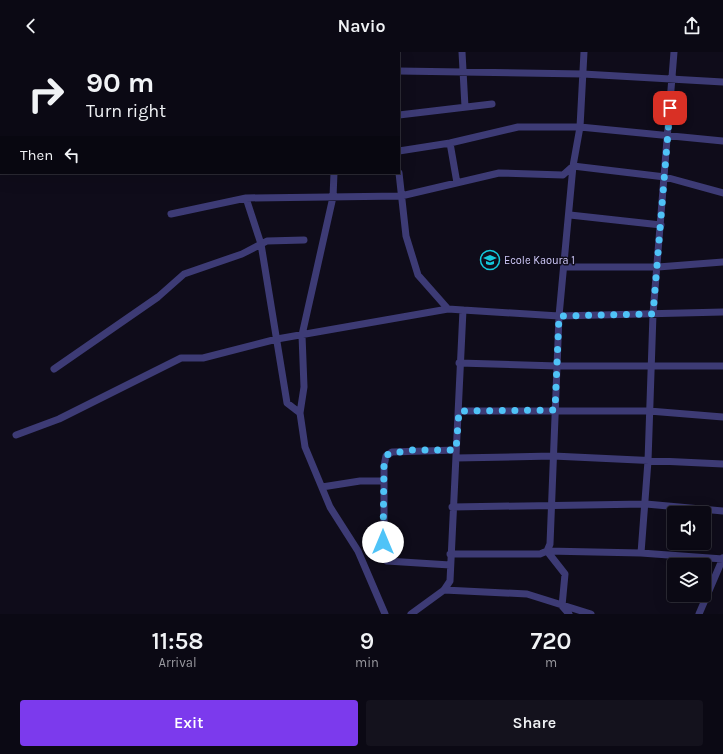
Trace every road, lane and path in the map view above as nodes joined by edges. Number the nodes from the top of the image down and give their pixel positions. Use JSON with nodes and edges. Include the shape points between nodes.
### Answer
{"nodes":[{"id":1,"x":462,"y":52,"type":"edge"},
{"id":2,"x":584,"y":52,"type":"edge"},
{"id":3,"x":674,"y":52,"type":"edge"},
{"id":4,"x":400,"y":71,"type":"edge"},
{"id":5,"x":462,"y":72,"type":"junction"},
{"id":6,"x":583,"y":74,"type":"junction"},
{"id":7,"x":672,"y":80,"type":"junction"},
{"id":8,"x":723,"y":82,"type":"edge"},
{"id":9,"x":492,"y":104,"type":"dead end"},
{"id":10,"x":465,"y":107,"type":"junction"},
{"id":11,"x":400,"y":115,"type":"edge"},
{"id":12,"x":580,"y":127,"type":"junction"},
{"id":13,"x":668,"y":134,"type":"junction"},
{"id":14,"x":723,"y":141,"type":"edge"},
{"id":15,"x":450,"y":143,"type":"junction"},
{"id":16,"x":400,"y":151,"type":"edge"},
{"id":17,"x":573,"y":166,"type":"junction"},
{"id":18,"x":334,"y":174,"type":"edge"},
{"id":19,"x":399,"y":174,"type":"edge"},
{"id":20,"x":665,"y":177,"type":"junction"},
{"id":21,"x":457,"y":183,"type":"junction"},
{"id":22,"x":723,"y":193,"type":"edge"},
{"id":23,"x":402,"y":196,"type":"junction"},
{"id":24,"x":333,"y":197,"type":"junction"},
{"id":25,"x":246,"y":198,"type":"junction"},
{"id":26,"x":171,"y":214,"type":"dead end"},
{"id":27,"x":570,"y":215,"type":"junction"},
{"id":28,"x":661,"y":225,"type":"junction"},
{"id":29,"x":304,"y":240,"type":"dead end"},
{"id":30,"x":261,"y":244,"type":"junction"},
{"id":31,"x":723,"y":262,"type":"edge"},
{"id":32,"x":564,"y":267,"type":"junction"},
{"id":33,"x":658,"y":267,"type":"junction"},
{"id":34,"x":448,"y":309,"type":"junction"},
{"id":35,"x":463,"y":310,"type":"junction"},
{"id":36,"x":723,"y":312,"type":"edge"},
{"id":37,"x":653,"y":314,"type":"junction"},
{"id":38,"x":559,"y":316,"type":"junction"},
{"id":39,"x":302,"y":335,"type":"junction"},
{"id":40,"x":277,"y":339,"type":"junction"},
{"id":41,"x":460,"y":363,"type":"junction"},
{"id":42,"x":558,"y":366,"type":"junction"},
{"id":43,"x":723,"y":366,"type":"edge"},
{"id":44,"x":650,"y":367,"type":"junction"},
{"id":45,"x":54,"y":369,"type":"dead end"},
{"id":46,"x":555,"y":410,"type":"junction"},
{"id":47,"x":459,"y":411,"type":"junction"},
{"id":48,"x":649,"y":411,"type":"junction"},
{"id":49,"x":300,"y":413,"type":"junction"},
{"id":50,"x":723,"y":417,"type":"edge"},
{"id":51,"x":16,"y":435,"type":"dead end"},
{"id":52,"x":456,"y":454,"type":"junction"},
{"id":53,"x":553,"y":456,"type":"junction"},
{"id":54,"x":648,"y":461,"type":"junction"},
{"id":55,"x":723,"y":464,"type":"edge"},
{"id":56,"x":383,"y":481,"type":"junction"},
{"id":57,"x":322,"y":487,"type":"junction"},
{"id":58,"x":646,"y":504,"type":"junction"},
{"id":59,"x":551,"y":505,"type":"junction"},
{"id":60,"x":452,"y":507,"type":"junction"},
{"id":61,"x":723,"y":511,"type":"edge"},
{"id":62,"x":547,"y":551,"type":"junction"},
{"id":63,"x":450,"y":554,"type":"junction"},
{"id":64,"x":641,"y":554,"type":"junction"},
{"id":65,"x":723,"y":558,"type":"edge"},
{"id":66,"x":450,"y":565,"type":"junction"},
{"id":67,"x":444,"y":590,"type":"junction"},
{"id":68,"x":562,"y":606,"type":"junction"},
{"id":69,"x":385,"y":614,"type":"edge"},
{"id":70,"x":410,"y":614,"type":"edge"},
{"id":71,"x":569,"y":614,"type":"edge"},
{"id":72,"x":591,"y":614,"type":"edge"},
{"id":73,"x":699,"y":614,"type":"edge"}],
"edges":[{"from":1,"to":5,"type":"street"},
{"from":2,"to":6,"type":"street"},
{"from":3,"to":7,"type":"street"},
{"from":4,"to":5,"type":"street"},
{"from":5,"to":6,"type":"street"},
{"from":5,"to":10,"type":"street"},
{"from":6,"to":7,"type":"street"},
{"from":6,"to":12,"type":"street"},
{"from":7,"to":8,"type":"street"},
{"from":7,"to":13,"type":"street"},
{"from":9,"to":10,"type":"street"},
{"from":10,"to":11,"type":"street"},
{"from":12,"to":13,"type":"street"},
{"from":12,"to":15,"type":"street","via":[[518,127]]},
{"from":12,"to":17,"type":"street"},
{"from":13,"to":14,"type":"street"},
{"from":13,"to":20,"type":"street"},
{"from":15,"to":16,"type":"street"},
{"from":15,"to":21,"type":"street"},
{"from":17,"to":20,"type":"street"},
{"from":17,"to":21,"type":"street","via":[[563,175],[499,173]]},
{"from":17,"to":27,"type":"street"},
{"from":18,"to":24,"type":"street"},
{"from":19,"to":23,"type":"street"},
{"from":20,"to":22,"type":"street"},
{"from":20,"to":28,"type":"street"},
{"from":21,"to":23,"type":"street"},
{"from":23,"to":24,"type":"street"},
{"from":23,"to":34,"type":"street","via":[[406,236],[418,275]]},
{"from":24,"to":25,"type":"street"},
{"from":24,"to":39,"type":"street"},
{"from":25,"to":26,"type":"street"},
{"from":25,"to":30,"type":"street"},
{"from":27,"to":28,"type":"street"},
{"from":27,"to":32,"type":"street"},
{"from":28,"to":33,"type":"street"},
{"from":29,"to":30,"type":"street","via":[[267,241]]},
{"from":30,"to":40,"type":"street"},
{"from":30,"to":45,"type":"street","via":[[242,254],[184,274],[158,297]]},
{"from":31,"to":33,"type":"street"},
{"from":32,"to":33,"type":"street"},
{"from":32,"to":38,"type":"street"},
{"from":33,"to":37,"type":"street"},
{"from":34,"to":35,"type":"street"},
{"from":34,"to":39,"type":"street"},
{"from":35,"to":38,"type":"street"},
{"from":35,"to":41,"type":"street"},
{"from":36,"to":37,"type":"street"},
{"from":37,"to":38,"type":"street"},
{"from":37,"to":44,"type":"street"},
{"from":38,"to":42,"type":"street"},
{"from":39,"to":40,"type":"street"},
{"from":39,"to":49,"type":"street","via":[[304,387]]},
{"from":40,"to":49,"type":"street","via":[[287,403]]},
{"from":40,"to":51,"type":"street","via":[[203,358],[181,358],[60,419]]},
{"from":41,"to":42,"type":"street"},
{"from":41,"to":47,"type":"street"},
{"from":42,"to":44,"type":"street"},
{"from":42,"to":46,"type":"street"},
{"from":43,"to":44,"type":"street"},
{"from":44,"to":48,"type":"street"},
{"from":46,"to":47,"type":"street"},
{"from":46,"to":48,"type":"street"},
{"from":46,"to":53,"type":"street"},
{"from":47,"to":52,"type":"street"},
{"from":48,"to":50,"type":"street"},
{"from":48,"to":54,"type":"street"},
{"from":49,"to":57,"type":"street","via":[[305,447]]},
{"from":52,"to":53,"type":"street"},
{"from":52,"to":56,"type":"street","via":[[411,450],[388,454]]},
{"from":52,"to":60,"type":"street"},
{"from":53,"to":54,"type":"street"},
{"from":53,"to":59,"type":"street"},
{"from":54,"to":55,"type":"street"},
{"from":54,"to":58,"type":"street"},
{"from":56,"to":57,"type":"street","via":[[360,481]]},
{"from":56,"to":66,"type":"street","via":[[384,559]]},
{"from":57,"to":69,"type":"street","via":[[330,507],[358,551]]},
{"from":58,"to":59,"type":"street"},
{"from":58,"to":61,"type":"street"},
{"from":58,"to":64,"type":"street"},
{"from":59,"to":60,"type":"street"},
{"from":59,"to":62,"type":"street","via":[[550,544]]},
{"from":60,"to":63,"type":"street"},
{"from":62,"to":63,"type":"street","via":[[540,554]]},
{"from":62,"to":64,"type":"street"},
{"from":62,"to":68,"type":"street","via":[[565,574]]},
{"from":63,"to":66,"type":"street"},
{"from":64,"to":65,"type":"street"},
{"from":65,"to":73,"type":"street"},
{"from":66,"to":67,"type":"street","via":[[450,581]]},
{"from":67,"to":68,"type":"street","via":[[527,594]]},
{"from":67,"to":70,"type":"street"},
{"from":68,"to":71,"type":"street"},
{"from":68,"to":72,"type":"street"}]}
